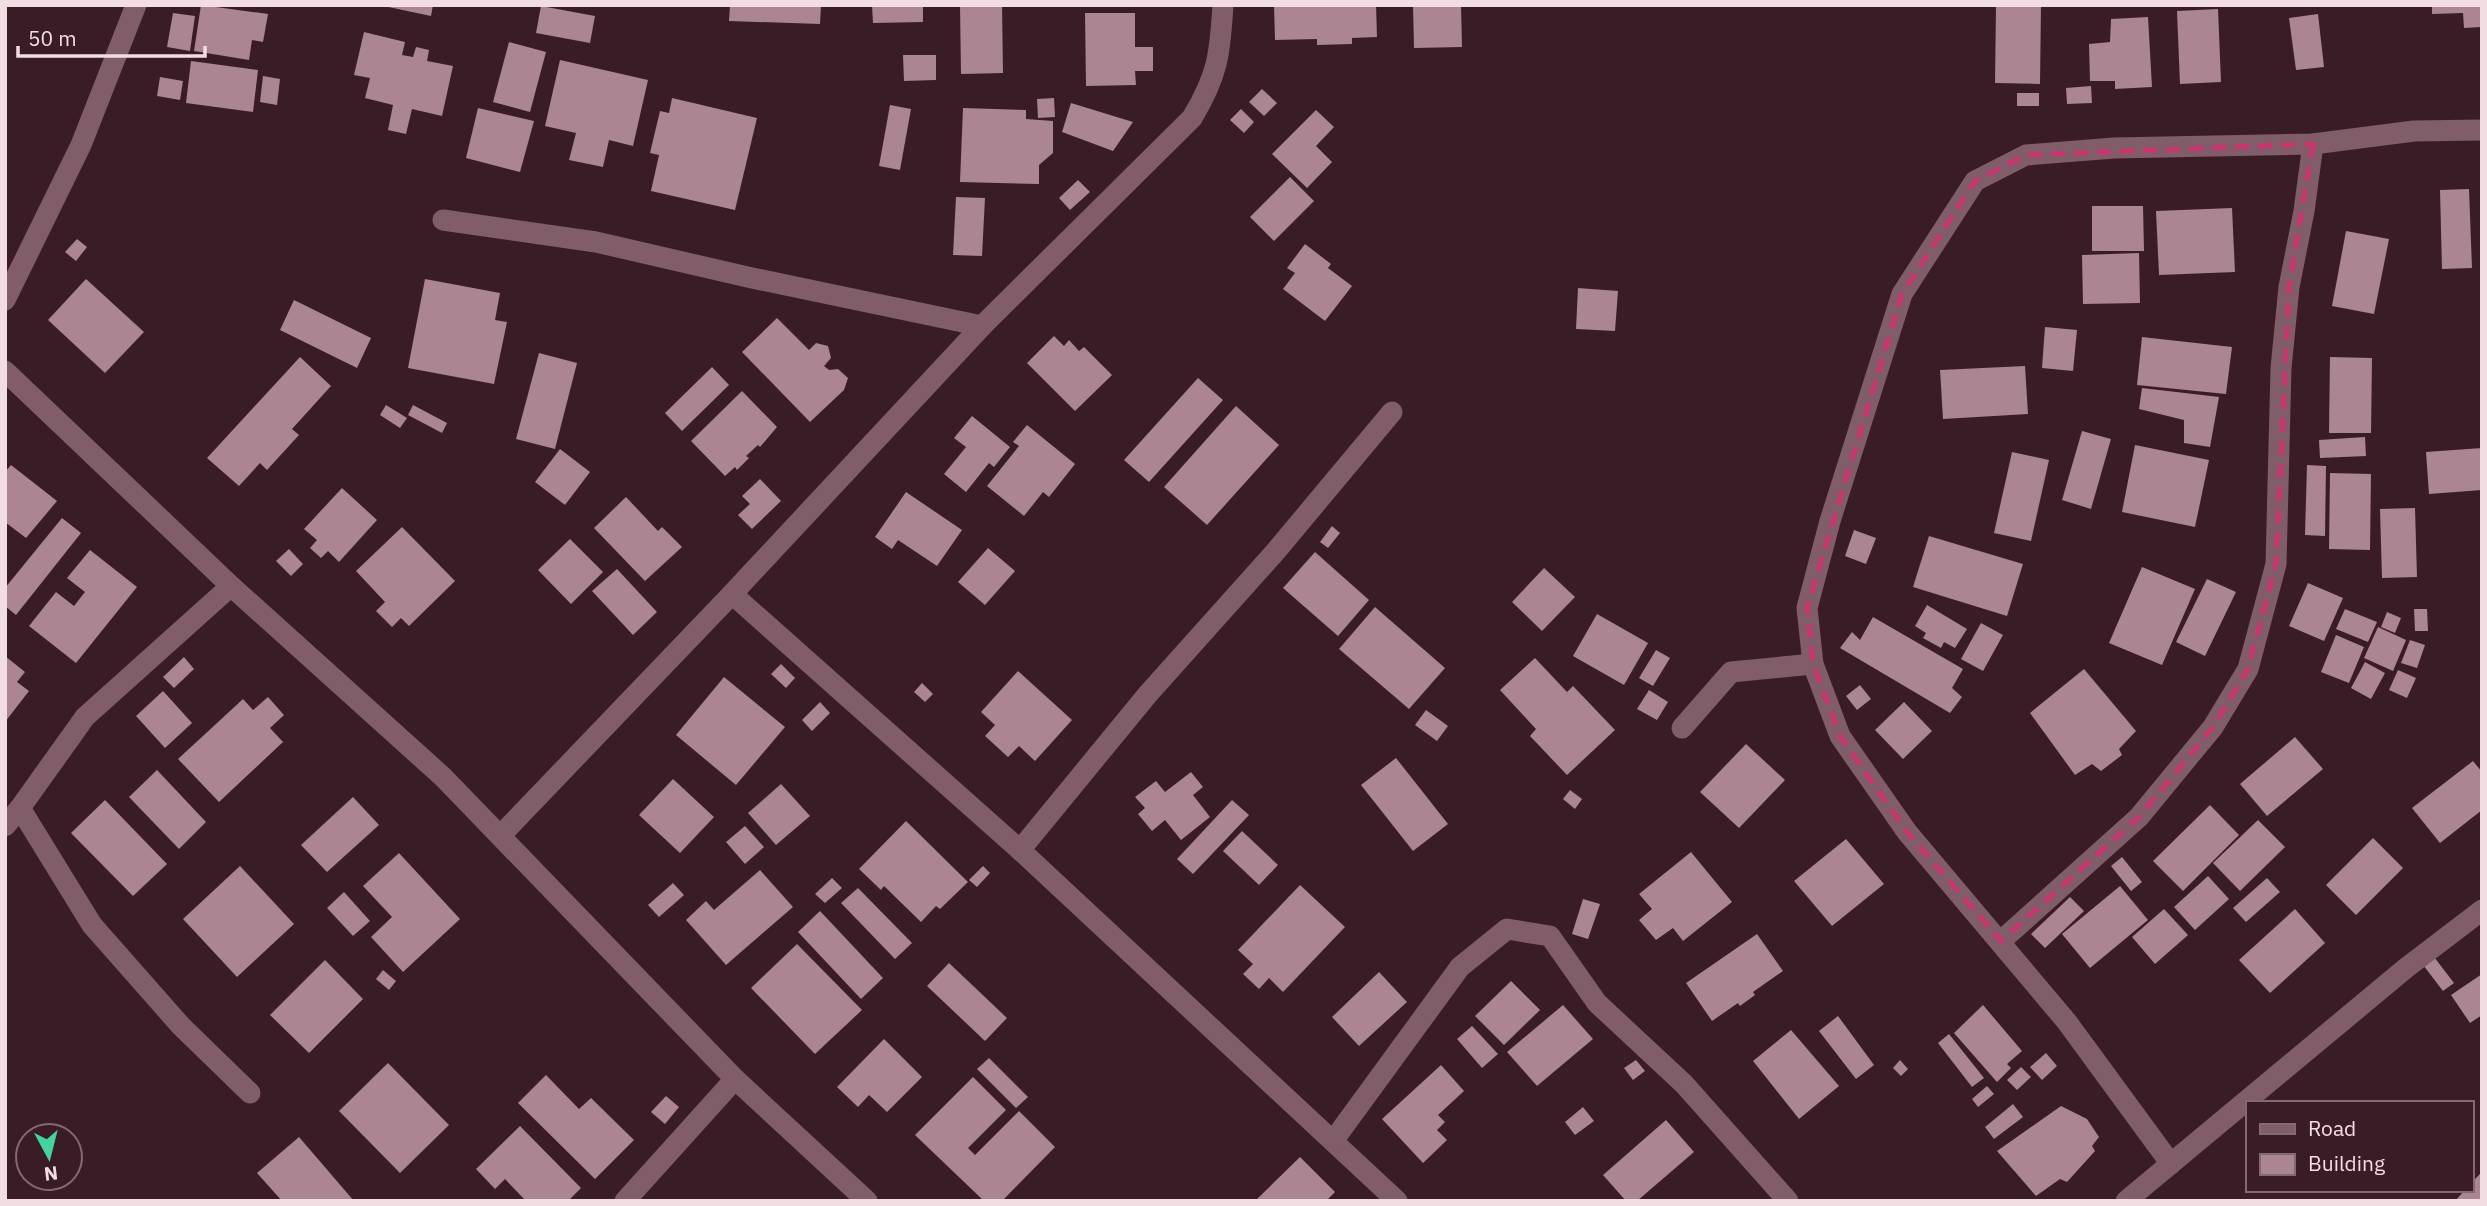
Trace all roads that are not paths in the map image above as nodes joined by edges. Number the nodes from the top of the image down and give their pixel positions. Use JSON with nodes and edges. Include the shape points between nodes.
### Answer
{"nodes":[{"id":1,"x":136,"y":5,"type":"edge"},
{"id":2,"x":1223,"y":5,"type":"edge"},
{"id":3,"x":2482,"y":130,"type":"edge"},
{"id":4,"x":2313,"y":144,"type":"junction"},
{"id":5,"x":443,"y":220,"type":"dead end"},
{"id":6,"x":5,"y":300,"type":"edge"},
{"id":7,"x":982,"y":326,"type":"junction"},
{"id":8,"x":5,"y":371,"type":"edge"},
{"id":9,"x":1392,"y":412,"type":"dead end"},
{"id":10,"x":231,"y":586,"type":"junction"},
{"id":11,"x":732,"y":594,"type":"junction"},
{"id":12,"x":1813,"y":664,"type":"junction"},
{"id":13,"x":1682,"y":728,"type":"dead end"},
{"id":14,"x":20,"y":808,"type":"junction"},
{"id":15,"x":5,"y":826,"type":"edge"},
{"id":16,"x":501,"y":835,"type":"junction"},
{"id":17,"x":1020,"y":850,"type":"junction"},
{"id":18,"x":2482,"y":910,"type":"edge"},
{"id":19,"x":2001,"y":941,"type":"junction"},
{"id":20,"x":735,"y":1079,"type":"junction"},
{"id":21,"x":250,"y":1093,"type":"dead end"},
{"id":22,"x":2246,"y":1101,"type":"edge"},
{"id":23,"x":2247,"y":1101,"type":"edge"},
{"id":24,"x":1334,"y":1141,"type":"junction"},
{"id":25,"x":2171,"y":1164,"type":"junction"},
{"id":26,"x":625,"y":1201,"type":"edge"},
{"id":27,"x":867,"y":1201,"type":"edge"},
{"id":28,"x":1397,"y":1201,"type":"edge"},
{"id":29,"x":1788,"y":1201,"type":"edge"},
{"id":30,"x":2126,"y":1201,"type":"edge"}],
"edges":[{"from":1,"to":6,"type":"street","via":[[81,145]]},
{"from":2,"to":7,"type":"street","via":[[1220,59],[1192,118]]},
{"from":3,"to":4,"type":"street","via":[[2414,131]]},
{"from":4,"to":12,"type":"street","via":[[2114,148],[2025,155],[1975,181],[1902,294],[1807,608]]},
{"from":4,"to":19,"type":"street","via":[[2289,287],[2281,368],[2276,564],[2248,669],[2213,727],[2140,817]]},
{"from":5,"to":7,"type":"street","via":[[596,242]]},
{"from":7,"to":11,"type":"street"},
{"from":8,"to":10,"type":"street"},
{"from":9,"to":17,"type":"street"},
{"from":10,"to":14,"type":"street","via":[[85,717]]},
{"from":10,"to":16,"type":"street"},
{"from":11,"to":16,"type":"street"},
{"from":11,"to":17,"type":"street"},
{"from":12,"to":13,"type":"street","via":[[1731,672]]},
{"from":12,"to":19,"type":"street","via":[[1840,736],[1907,832]]},
{"from":14,"to":15,"type":"street"},
{"from":14,"to":21,"type":"street","via":[[92,925],[181,1026]]},
{"from":16,"to":20,"type":"street"},
{"from":17,"to":24,"type":"street"},
{"from":18,"to":23,"type":"street"},
{"from":19,"to":25,"type":"street"},
{"from":20,"to":26,"type":"street"},
{"from":20,"to":27,"type":"street"},
{"from":22,"to":25,"type":"street"},
{"from":24,"to":28,"type":"street"},
{"from":24,"to":29,"type":"street","via":[[1460,967],[1507,929],[1550,936],[1597,1003],[1684,1084]]},
{"from":25,"to":30,"type":"street"}]}
